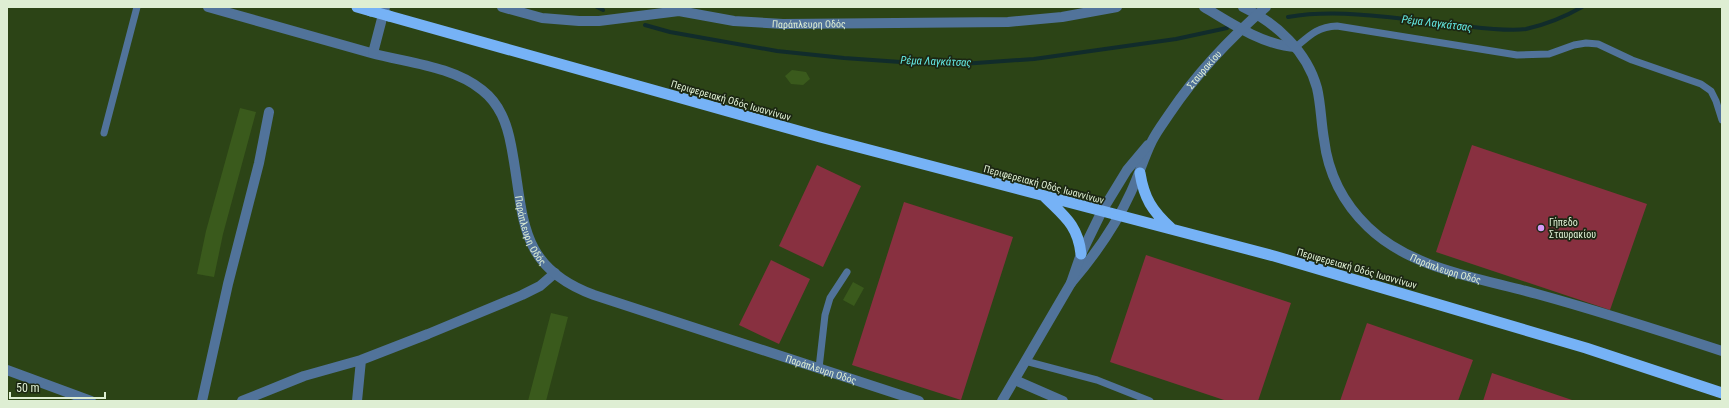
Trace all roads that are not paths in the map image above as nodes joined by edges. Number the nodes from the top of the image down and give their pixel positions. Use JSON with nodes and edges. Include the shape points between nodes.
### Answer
{"nodes":[{"id":1,"x":137,"y":7,"type":"edge"},
{"id":2,"x":208,"y":7,"type":"edge"},
{"id":3,"x":356,"y":7,"type":"edge"},
{"id":4,"x":502,"y":7,"type":"edge"},
{"id":5,"x":1117,"y":7,"type":"edge"},
{"id":6,"x":1204,"y":7,"type":"edge"},
{"id":7,"x":1243,"y":7,"type":"edge"},
{"id":8,"x":1266,"y":7,"type":"edge"},
{"id":9,"x":679,"y":9,"type":"edge"},
{"id":10,"x":1091,"y":10,"type":"edge"},
{"id":11,"x":387,"y":12,"type":"edge"},
{"id":12,"x":1258,"y":14,"type":"junction"},
{"id":13,"x":1242,"y":28,"type":"junction"},
{"id":14,"x":1296,"y":48,"type":"junction"},
{"id":15,"x":373,"y":53,"type":"junction"},
{"id":16,"x":269,"y":112,"type":"dead end"},
{"id":17,"x":1722,"y":120,"type":"edge"},
{"id":18,"x":104,"y":133,"type":"dead end"},
{"id":19,"x":1152,"y":141,"type":"junction"},
{"id":20,"x":1140,"y":172,"type":"junction"},
{"id":21,"x":1044,"y":197,"type":"junction"},
{"id":22,"x":1102,"y":211,"type":"junction"},
{"id":23,"x":1118,"y":216,"type":"junction"},
{"id":24,"x":1171,"y":229,"type":"junction"},
{"id":25,"x":1081,"y":254,"type":"junction"},
{"id":26,"x":847,"y":272,"type":"dead end"},
{"id":27,"x":554,"y":273,"type":"junction"},
{"id":28,"x":1071,"y":282,"type":"junction"},
{"id":29,"x":1722,"y":352,"type":"edge"},
{"id":30,"x":361,"y":360,"type":"junction"},
{"id":31,"x":1025,"y":362,"type":"junction"},
{"id":32,"x":819,"y":368,"type":"junction"},
{"id":33,"x":7,"y":370,"type":"edge"},
{"id":34,"x":1015,"y":380,"type":"junction"},
{"id":35,"x":1722,"y":393,"type":"edge"},
{"id":36,"x":91,"y":401,"type":"edge"},
{"id":37,"x":202,"y":401,"type":"edge"},
{"id":38,"x":242,"y":401,"type":"edge"},
{"id":39,"x":357,"y":401,"type":"edge"},
{"id":40,"x":919,"y":401,"type":"edge"},
{"id":41,"x":1002,"y":401,"type":"edge"},
{"id":42,"x":1063,"y":401,"type":"edge"},
{"id":43,"x":1150,"y":401,"type":"edge"}],
"edges":[{"from":1,"to":18,"type":"lane"},
{"from":2,"to":15,"type":"street","name":"Παράπλευρη Οδός"},
{"from":3,"to":11,"type":"highway","name":"Περιφερειακή Οδός Ιωαννίνων","bridge":true},
{"from":4,"to":9,"type":"street","name":"Παράπλευρη Οδός","via":[[542,18],[580,21]]},
{"from":5,"to":10,"type":"street","name":"Παράπλευρη Οδός"},
{"from":6,"to":13,"type":"street"},
{"from":7,"to":12,"type":"street","name":"Παράπλευρη Οδός"},
{"from":8,"to":12,"type":"street","name":"Σταυρακίου"},
{"from":9,"to":10,"type":"street","name":"Παράπλευρη Οδός","via":[[734,21],[783,24],[1008,22],[1055,18]]},
{"from":11,"to":15,"type":"street"},
{"from":11,"to":21,"type":"highway","name":"Περιφερειακή Οδός Ιωαννίνων","via":[[820,137]]},
{"from":12,"to":13,"type":"street","name":"Σταυρακίου"},
{"from":12,"to":14,"type":"street","name":"Παράπλευρη Οδός","via":[[1275,26]]},
{"from":13,"to":14,"type":"street","via":[[1271,42]]},
{"from":13,"to":19,"type":"street","name":"Σταυρακίου","via":[[1194,80]]},
{"from":14,"to":17,"type":"lane","via":[[1316,30],[1337,26],[1517,54],[1549,54],[1574,45],[1598,44],[1632,60],[1701,84],[1711,91]]},
{"from":14,"to":29,"type":"street","name":"Παράπλευρη Οδός","via":[[1317,88],[1327,157],[1340,192],[1366,226],[1390,246],[1426,263],[1586,309]]},
{"from":15,"to":27,"type":"street","name":"Παράπλευρη Οδός","via":[[454,75],[476,86],[493,101],[503,116],[510,138],[528,236],[536,254]]},
{"from":16,"to":37,"type":"street"},
{"from":19,"to":20,"type":"street"},
{"from":19,"to":22,"type":"street","via":[[1127,170]]},
{"from":20,"to":23,"type":"street"},
{"from":20,"to":24,"type":"highway","via":[[1146,199]]},
{"from":21,"to":22,"type":"highway","name":"Περιφερειακή Οδός Ιωαννίνων"},
{"from":21,"to":25,"type":"highway","via":[[1071,224]]},
{"from":22,"to":23,"type":"highway","name":"Περιφερειακή Οδός Ιωαννίνων"},
{"from":22,"to":25,"type":"street"},
{"from":23,"to":24,"type":"highway","name":"Περιφερειακή Οδός Ιωαννίνων"},
{"from":23,"to":28,"type":"street","via":[[1095,254]]},
{"from":24,"to":35,"type":"highway","name":"Περιφερειακή Οδός Ιωαννίνων","via":[[1586,348]]},
{"from":25,"to":28,"type":"street"},
{"from":26,"to":32,"type":"lane","via":[[830,298],[825,315]]},
{"from":27,"to":30,"type":"street","via":[[540,286],[522,295]]},
{"from":27,"to":32,"type":"street","name":"Παράπλευρη Οδός","via":[[569,284],[590,293]]},
{"from":28,"to":31,"type":"street"},
{"from":30,"to":38,"type":"street","via":[[304,376]]},
{"from":30,"to":39,"type":"street"},
{"from":31,"to":34,"type":"street"},
{"from":31,"to":43,"type":"lane","via":[[1097,380]]},
{"from":32,"to":40,"type":"street","name":"Παράπλευρη Οδός"},
{"from":33,"to":36,"type":"street"},
{"from":34,"to":41,"type":"street"},
{"from":34,"to":42,"type":"street"}]}
